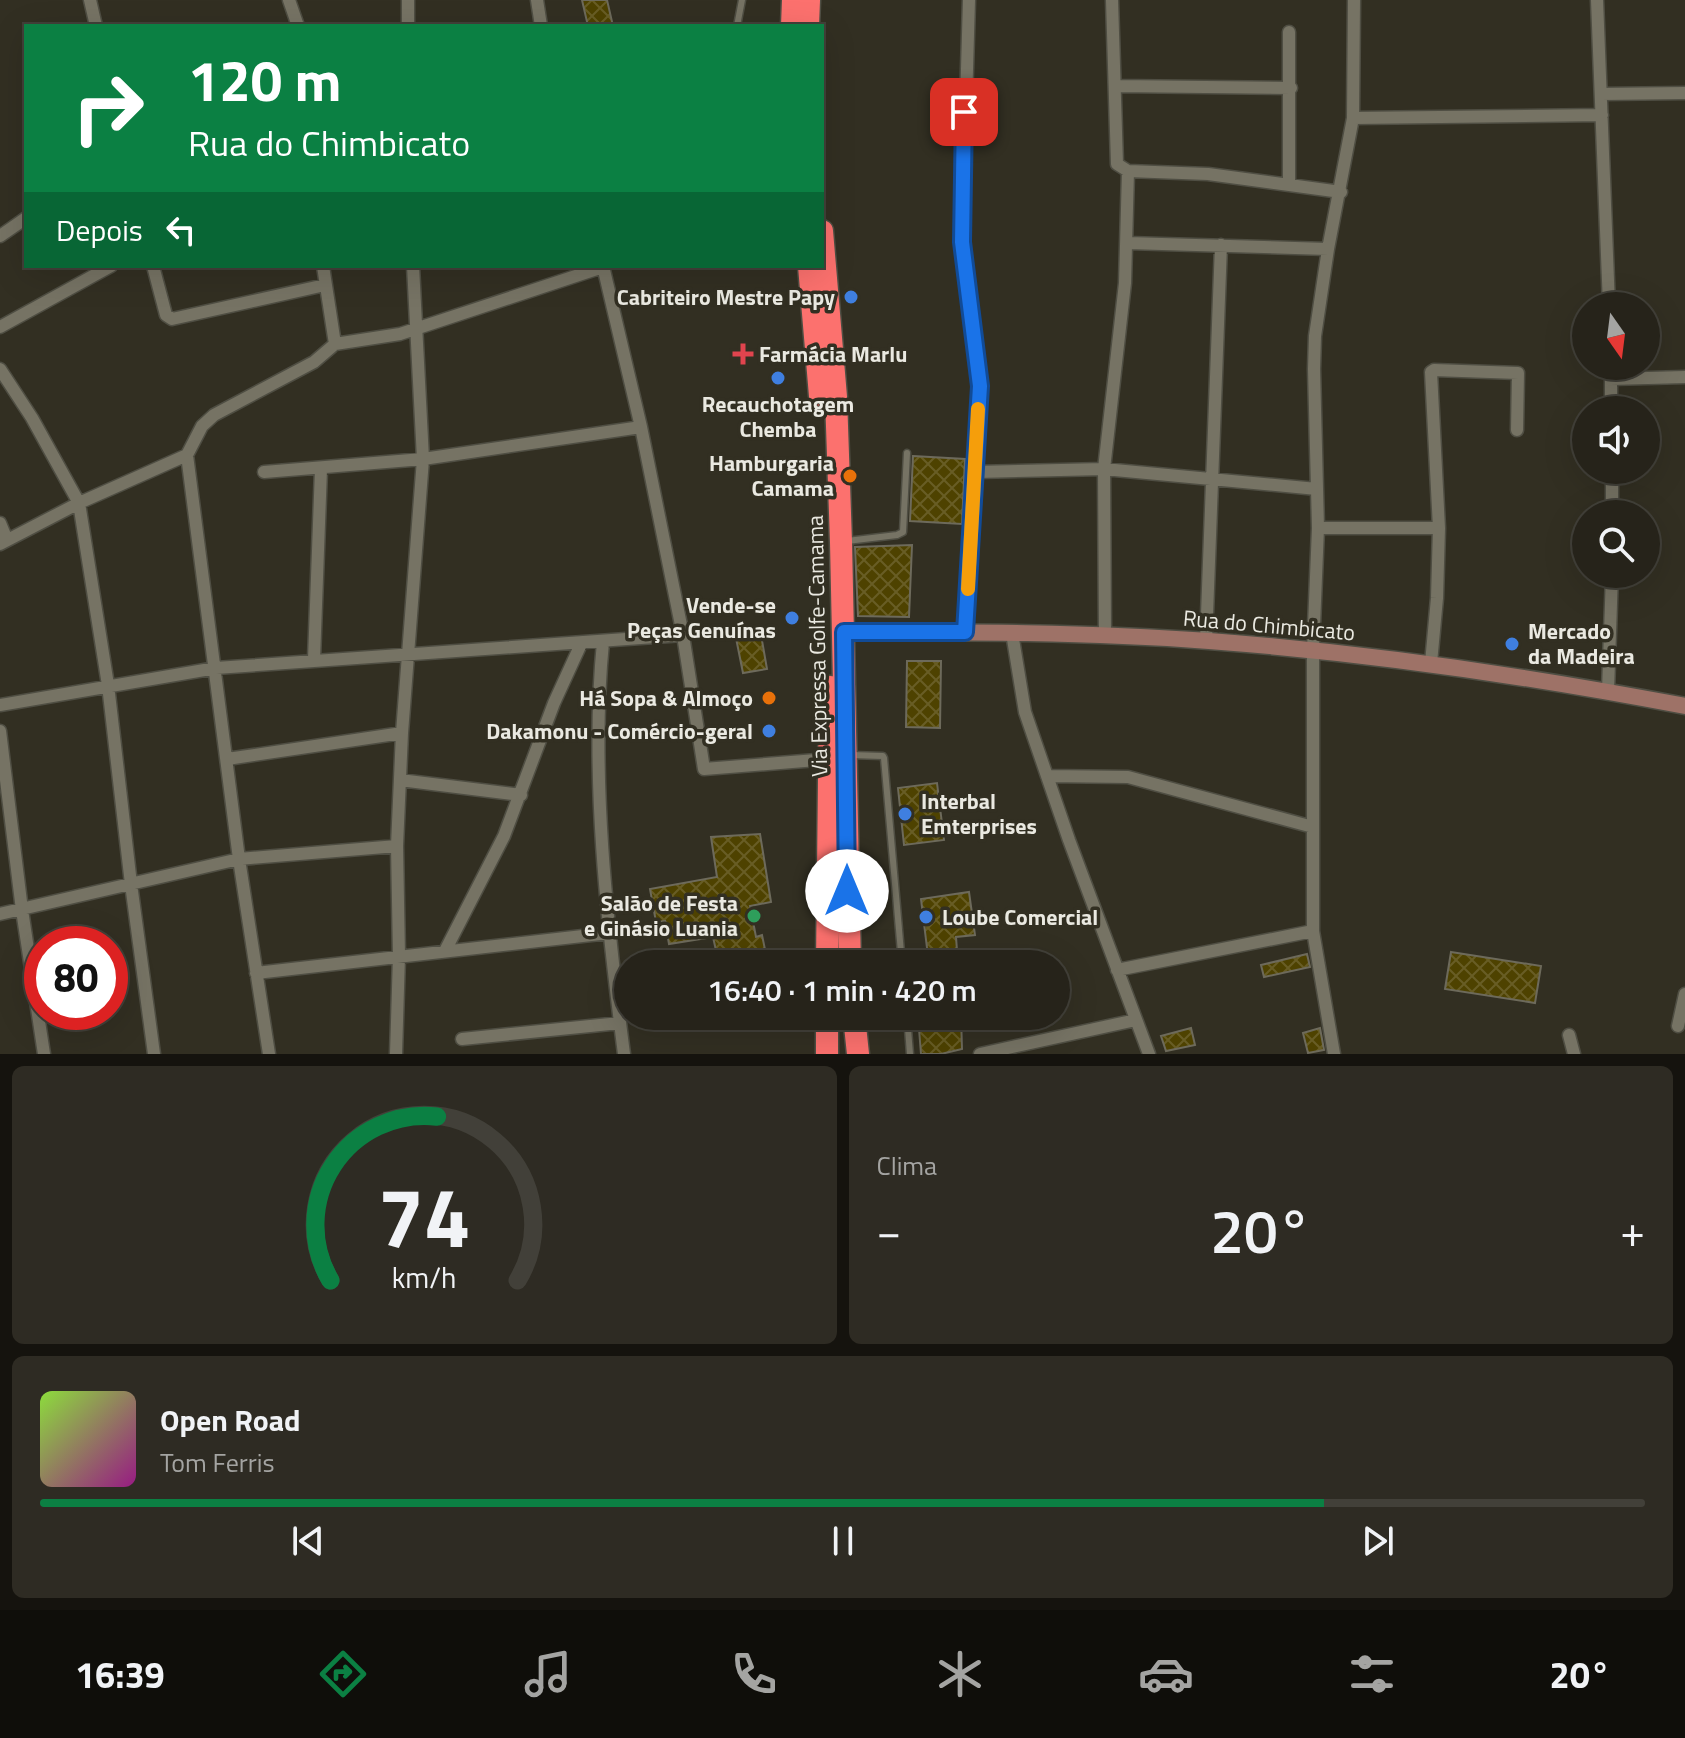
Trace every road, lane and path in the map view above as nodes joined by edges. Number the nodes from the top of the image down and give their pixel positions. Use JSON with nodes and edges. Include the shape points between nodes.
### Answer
{"nodes":[{"id":1,"x":90,"y":0,"type":"edge"},
{"id":2,"x":289,"y":0,"type":"edge"},
{"id":3,"x":408,"y":0,"type":"edge"},
{"id":4,"x":537,"y":0,"type":"edge"},
{"id":5,"x":742,"y":0,"type":"edge"},
{"id":6,"x":793,"y":0,"type":"edge"},
{"id":7,"x":809,"y":0,"type":"edge"},
{"id":8,"x":969,"y":0,"type":"edge"},
{"id":9,"x":1112,"y":0,"type":"edge"},
{"id":10,"x":1354,"y":0,"type":"edge"},
{"id":11,"x":1597,"y":0,"type":"edge"},
{"id":12,"x":96,"y":24,"type":"edge"},
{"id":13,"x":297,"y":24,"type":"edge"},
{"id":14,"x":408,"y":24,"type":"edge"},
{"id":15,"x":541,"y":24,"type":"edge"},
{"id":16,"x":737,"y":24,"type":"edge"},
{"id":17,"x":792,"y":24,"type":"edge"},
{"id":18,"x":808,"y":24,"type":"edge"},
{"id":19,"x":1289,"y":32,"type":"dead end"},
{"id":20,"x":1116,"y":86,"type":"junction"},
{"id":21,"x":1291,"y":88,"type":"junction"},
{"id":22,"x":1685,"y":93,"type":"edge"},
{"id":23,"x":1601,"y":94,"type":"junction"},
{"id":24,"x":1602,"y":115,"type":"junction"},
{"id":25,"x":1353,"y":118,"type":"junction"},
{"id":26,"x":1128,"y":171,"type":"junction"},
{"id":27,"x":1289,"y":184,"type":"junction"},
{"id":28,"x":1341,"y":192,"type":"junction"},
{"id":29,"x":24,"y":219,"type":"edge"},
{"id":30,"x":1,"y":233,"type":"edge"},
{"id":31,"x":1128,"y":243,"type":"junction"},
{"id":32,"x":1221,"y":245,"type":"junction"},
{"id":33,"x":1328,"y":249,"type":"junction"},
{"id":34,"x":824,"y":255,"type":"edge"},
{"id":35,"x":107,"y":268,"type":"edge"},
{"id":36,"x":154,"y":268,"type":"edge"},
{"id":37,"x":323,"y":268,"type":"edge"},
{"id":38,"x":413,"y":268,"type":"edge"},
{"id":39,"x":597,"y":268,"type":"edge"},
{"id":40,"x":603,"y":268,"type":"edge"},
{"id":41,"x":809,"y":268,"type":"edge"},
{"id":42,"x":325,"y":285,"type":"junction"},
{"id":43,"x":1608,"y":292,"type":"edge"},
{"id":44,"x":0,"y":327,"type":"edge"},
{"id":45,"x":416,"y":327,"type":"junction"},
{"id":46,"x":335,"y":344,"type":"junction"},
{"id":47,"x":0,"y":369,"type":"edge"},
{"id":48,"x":1660,"y":375,"type":"edge"},
{"id":49,"x":1685,"y":377,"type":"edge"},
{"id":50,"x":641,"y":427,"type":"junction"},
{"id":51,"x":1517,"y":430,"type":"dead end"},
{"id":52,"x":907,"y":453,"type":"dead end"},
{"id":53,"x":187,"y":455,"type":"junction"},
{"id":54,"x":423,"y":459,"type":"junction"},
{"id":55,"x":321,"y":469,"type":"junction"},
{"id":56,"x":1104,"y":469,"type":"junction"},
{"id":57,"x":264,"y":472,"type":"dead end"},
{"id":58,"x":976,"y":472,"type":"junction"},
{"id":59,"x":1214,"y":478,"type":"junction"},
{"id":60,"x":1317,"y":489,"type":"junction"},
{"id":61,"x":79,"y":503,"type":"junction"},
{"id":62,"x":0,"y":523,"type":"edge"},
{"id":63,"x":1318,"y":528,"type":"junction"},
{"id":64,"x":1439,"y":528,"type":"junction"},
{"id":65,"x":4,"y":542,"type":"edge"},
{"id":66,"x":841,"y":542,"type":"junction"},
{"id":67,"x":1612,"y":588,"type":"edge"},
{"id":68,"x":844,"y":632,"type":"junction"},
{"id":69,"x":965,"y":632,"type":"junction"},
{"id":70,"x":1012,"y":633,"type":"junction"},
{"id":71,"x":683,"y":635,"type":"junction"},
{"id":72,"x":1105,"y":636,"type":"junction"},
{"id":73,"x":1206,"y":641,"type":"junction"},
{"id":74,"x":603,"y":642,"type":"junction"},
{"id":75,"x":581,"y":644,"type":"junction"},
{"id":76,"x":1313,"y":650,"type":"junction"},
{"id":77,"x":406,"y":654,"type":"junction"},
{"id":78,"x":314,"y":659,"type":"junction"},
{"id":79,"x":1431,"y":663,"type":"junction"},
{"id":80,"x":216,"y":668,"type":"junction"},
{"id":81,"x":108,"y":685,"type":"junction"},
{"id":82,"x":1608,"y":691,"type":"junction"},
{"id":83,"x":0,"y":705,"type":"edge"},
{"id":84,"x":1685,"y":706,"type":"edge"},
{"id":85,"x":0,"y":731,"type":"edge"},
{"id":86,"x":402,"y":733,"type":"junction"},
{"id":87,"x":838,"y":757,"type":"junction"},
{"id":88,"x":227,"y":759,"type":"junction"},
{"id":89,"x":1047,"y":776,"type":"junction"},
{"id":90,"x":400,"y":780,"type":"junction"},
{"id":91,"x":521,"y":795,"type":"junction"},
{"id":92,"x":1313,"y":827,"type":"junction"},
{"id":93,"x":397,"y":846,"type":"junction"},
{"id":94,"x":239,"y":859,"type":"junction"},
{"id":95,"x":131,"y":884,"type":"junction"},
{"id":96,"x":22,"y":910,"type":"junction"},
{"id":97,"x":0,"y":914,"type":"edge"},
{"id":98,"x":1313,"y":931,"type":"junction"},
{"id":99,"x":609,"y":933,"type":"junction"},
{"id":100,"x":828,"y":950,"type":"edge"},
{"id":101,"x":849,"y":950,"type":"edge"},
{"id":102,"x":901,"y":950,"type":"edge"},
{"id":103,"x":445,"y":951,"type":"junction"},
{"id":104,"x":399,"y":956,"type":"junction"},
{"id":105,"x":1117,"y":970,"type":"junction"},
{"id":106,"x":256,"y":973,"type":"junction"},
{"id":107,"x":614,"y":974,"type":"edge"},
{"id":108,"x":1685,"y":994,"type":"edge"},
{"id":109,"x":1136,"y":1020,"type":"junction"},
{"id":110,"x":614,"y":1024,"type":"edge"},
{"id":111,"x":1678,"y":1026,"type":"dead end"},
{"id":112,"x":621,"y":1030,"type":"edge"},
{"id":113,"x":827,"y":1030,"type":"edge"},
{"id":114,"x":855,"y":1030,"type":"edge"},
{"id":115,"x":908,"y":1030,"type":"edge"},
{"id":116,"x":1569,"y":1035,"type":"dead end"},
{"id":117,"x":462,"y":1039,"type":"dead end"},
{"id":118,"x":44,"y":1054,"type":"edge"},
{"id":119,"x":154,"y":1054,"type":"edge"},
{"id":120,"x":269,"y":1054,"type":"edge"},
{"id":121,"x":396,"y":1054,"type":"edge"},
{"id":122,"x":624,"y":1054,"type":"edge"},
{"id":123,"x":827,"y":1054,"type":"edge"},
{"id":124,"x":858,"y":1054,"type":"edge"},
{"id":125,"x":910,"y":1054,"type":"edge"},
{"id":126,"x":980,"y":1054,"type":"edge"},
{"id":127,"x":1149,"y":1054,"type":"edge"},
{"id":128,"x":1334,"y":1054,"type":"edge"},
{"id":129,"x":1574,"y":1054,"type":"edge"}],
"edges":[{"from":1,"to":12,"type":"street"},
{"from":2,"to":13,"type":"street"},
{"from":3,"to":14,"type":"street"},
{"from":4,"to":15,"type":"street"},
{"from":5,"to":16,"type":"lane"},
{"from":6,"to":17,"type":"highway"},
{"from":7,"to":18,"type":"highway"},
{"from":8,"to":58,"type":"street","via":[[962,242],[980,386]]},
{"from":9,"to":20,"type":"street"},
{"from":10,"to":25,"type":"street"},
{"from":11,"to":23,"type":"street"},
{"from":19,"to":21,"type":"street"},
{"from":20,"to":21,"type":"street"},
{"from":20,"to":26,"type":"street","via":[[1117,164]]},
{"from":21,"to":27,"type":"street"},
{"from":22,"to":23,"type":"street"},
{"from":23,"to":24,"type":"street"},
{"from":24,"to":25,"type":"street"},
{"from":24,"to":43,"type":"street"},
{"from":25,"to":28,"type":"street"},
{"from":26,"to":27,"type":"street"},
{"from":26,"to":31,"type":"street"},
{"from":27,"to":28,"type":"street"},
{"from":28,"to":33,"type":"street"},
{"from":29,"to":30,"type":"street"},
{"from":31,"to":32,"type":"street"},
{"from":31,"to":56,"type":"street"},
{"from":32,"to":33,"type":"street"},
{"from":32,"to":59,"type":"street"},
{"from":33,"to":60,"type":"street","via":[[1315,336]]},
{"from":34,"to":66,"type":"highway","name":"Via Expressa Golfe-Camama"},
{"from":35,"to":44,"type":"street"},
{"from":36,"to":42,"type":"street","via":[[166,315],[172,319]]},
{"from":37,"to":42,"type":"street"},
{"from":38,"to":45,"type":"street"},
{"from":39,"to":45,"type":"street"},
{"from":40,"to":50,"type":"street"},
{"from":41,"to":87,"type":"highway","name":"Via Expressa Golfe-Camama","via":[[823,428]]},
{"from":42,"to":46,"type":"street"},
{"from":45,"to":46,"type":"street"},
{"from":45,"to":54,"type":"street"},
{"from":46,"to":53,"type":"street","via":[[314,362],[214,415]]},
{"from":47,"to":61,"type":"street"},
{"from":48,"to":49,"type":"street"},
{"from":50,"to":54,"type":"street"},
{"from":50,"to":71,"type":"street"},
{"from":51,"to":64,"type":"street","via":[[1518,373],[1432,370]]},
{"from":52,"to":66,"type":"lane","via":[[903,532]]},
{"from":53,"to":61,"type":"street"},
{"from":53,"to":80,"type":"street"},
{"from":54,"to":55,"type":"street"},
{"from":54,"to":77,"type":"street"},
{"from":55,"to":57,"type":"street"},
{"from":55,"to":78,"type":"street"},
{"from":56,"to":58,"type":"street"},
{"from":56,"to":59,"type":"street"},
{"from":56,"to":72,"type":"street"},
{"from":58,"to":69,"type":"street"},
{"from":59,"to":60,"type":"street"},
{"from":59,"to":73,"type":"street"},
{"from":60,"to":63,"type":"street"},
{"from":61,"to":65,"type":"street"},
{"from":61,"to":81,"type":"street"},
{"from":62,"to":65,"type":"street"},
{"from":63,"to":64,"type":"street"},
{"from":63,"to":76,"type":"street"},
{"from":64,"to":79,"type":"street"},
{"from":66,"to":68,"type":"highway","name":"Via Expressa Golfe-Camama"},
{"from":67,"to":82,"type":"street"},
{"from":68,"to":69,"type":"street","name":"Rua do Chimbicato"},
{"from":68,"to":87,"type":"highway","name":"Via Expressa Golfe-Camama"},
{"from":69,"to":70,"type":"street","name":"Rua do Chimbicato"},
{"from":70,"to":72,"type":"street","name":"Rua do Chimbicato"},
{"from":70,"to":89,"type":"street","via":[[1025,712]]},
{"from":71,"to":74,"type":"street"},
{"from":71,"to":87,"type":"street","via":[[704,769]]},
{"from":72,"to":73,"type":"street","name":"Rua do Chimbicato"},
{"from":73,"to":76,"type":"street","name":"Rua do Chimbicato"},
{"from":74,"to":75,"type":"street"},
{"from":74,"to":99,"type":"street","via":[[598,699]]},
{"from":75,"to":77,"type":"street"},
{"from":75,"to":91,"type":"street"},
{"from":76,"to":79,"type":"street","name":"Rua do Chimbicato"},
{"from":76,"to":92,"type":"street"},
{"from":77,"to":78,"type":"street"},
{"from":77,"to":86,"type":"street"},
{"from":78,"to":80,"type":"street"},
{"from":79,"to":82,"type":"street","name":"Rua do Chimbicato"},
{"from":80,"to":81,"type":"street"},
{"from":80,"to":88,"type":"street"},
{"from":81,"to":83,"type":"street"},
{"from":81,"to":95,"type":"street"},
{"from":82,"to":84,"type":"street","name":"Rua do Chimbicato"},
{"from":85,"to":96,"type":"street"},
{"from":86,"to":88,"type":"street"},
{"from":86,"to":90,"type":"street"},
{"from":87,"to":100,"type":"highway","name":"Via Expressa Golfe-Camama"},
{"from":87,"to":101,"type":"highway","name":"Via Expressa Golfe-Camama"},
{"from":87,"to":102,"type":"lane","via":[[884,758]]},
{"from":88,"to":94,"type":"street"},
{"from":89,"to":92,"type":"street","via":[[1128,777]]},
{"from":89,"to":105,"type":"street"},
{"from":90,"to":91,"type":"street"},
{"from":90,"to":93,"type":"street"},
{"from":91,"to":103,"type":"street"},
{"from":92,"to":98,"type":"street"},
{"from":93,"to":94,"type":"street"},
{"from":93,"to":104,"type":"street"},
{"from":94,"to":95,"type":"street"},
{"from":94,"to":106,"type":"street"},
{"from":95,"to":96,"type":"street"},
{"from":95,"to":119,"type":"street"},
{"from":96,"to":97,"type":"street"},
{"from":96,"to":118,"type":"street"},
{"from":98,"to":105,"type":"street"},
{"from":98,"to":128,"type":"street"},
{"from":99,"to":103,"type":"street"},
{"from":99,"to":107,"type":"street"},
{"from":103,"to":104,"type":"street"},
{"from":104,"to":106,"type":"street"},
{"from":104,"to":121,"type":"street"},
{"from":105,"to":109,"type":"street"},
{"from":106,"to":120,"type":"street"},
{"from":108,"to":111,"type":"street"},
{"from":109,"to":126,"type":"street"},
{"from":109,"to":127,"type":"street"},
{"from":110,"to":117,"type":"street"},
{"from":112,"to":122,"type":"street"},
{"from":113,"to":123,"type":"highway"},
{"from":114,"to":124,"type":"highway"},
{"from":115,"to":125,"type":"lane"},
{"from":116,"to":129,"type":"street"}]}
